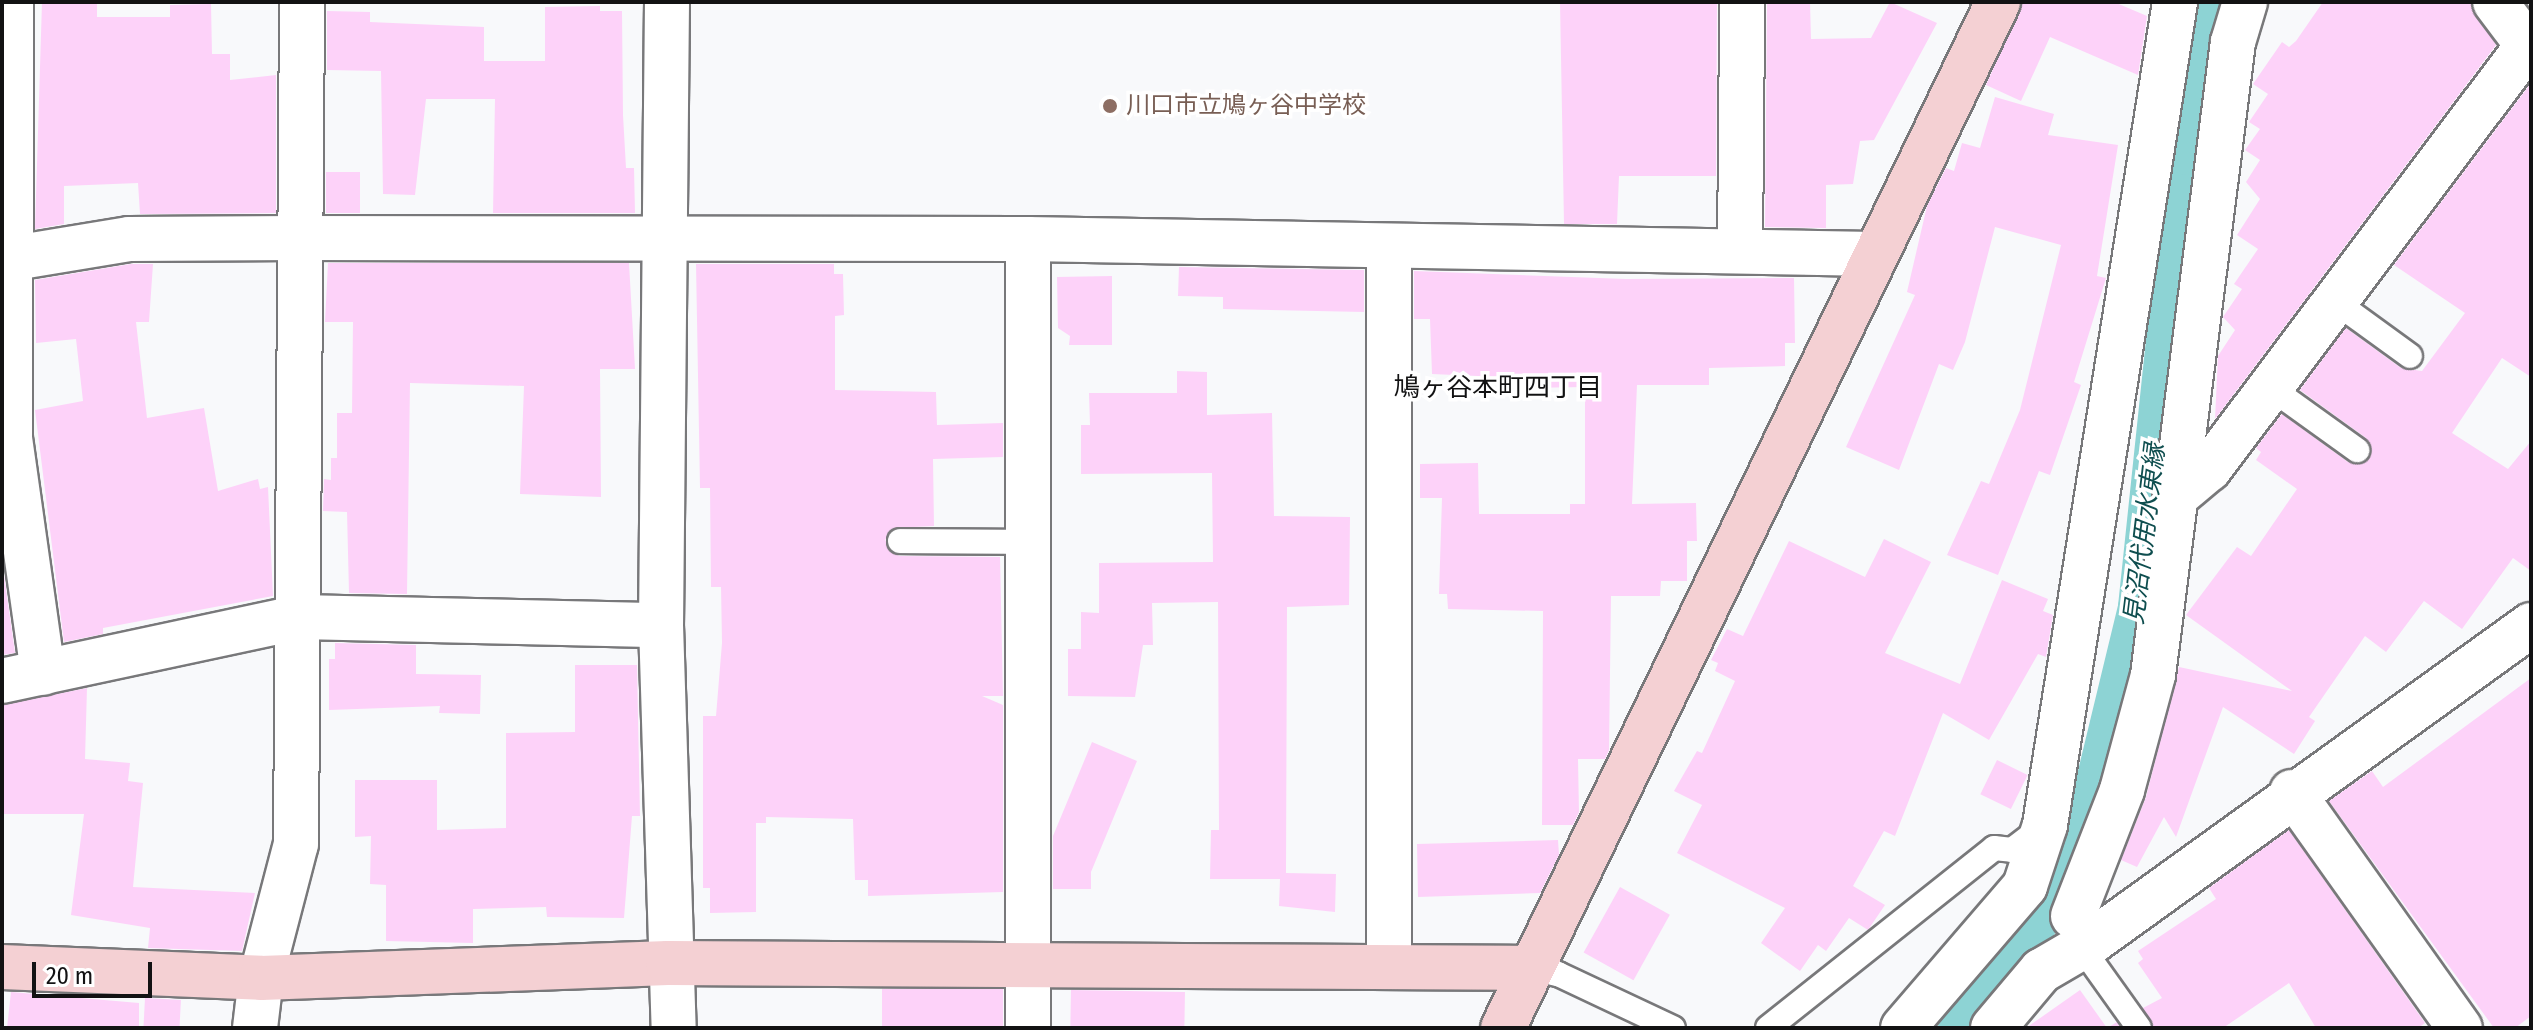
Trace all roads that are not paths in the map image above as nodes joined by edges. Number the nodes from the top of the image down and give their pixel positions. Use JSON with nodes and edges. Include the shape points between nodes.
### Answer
{"nodes":[{"id":1,"x":11,"y":2,"type":"edge"},
{"id":2,"x":302,"y":2,"type":"edge"},
{"id":3,"x":667,"y":2,"type":"edge"},
{"id":4,"x":1742,"y":2,"type":"edge"},
{"id":5,"x":1998,"y":2,"type":"edge"},
{"id":6,"x":2175,"y":2,"type":"edge"},
{"id":7,"x":2245,"y":2,"type":"edge"},
{"id":8,"x":2495,"y":2,"type":"edge"},
{"id":9,"x":2530,"y":45,"type":"edge"},
{"id":10,"x":667,"y":237,"type":"junction"},
{"id":11,"x":297,"y":238,"type":"junction"},
{"id":12,"x":1028,"y":239,"type":"junction"},
{"id":13,"x":1389,"y":246,"type":"junction"},
{"id":14,"x":1740,"y":251,"type":"junction"},
{"id":15,"x":1875,"y":254,"type":"junction"},
{"id":16,"x":5,"y":259,"type":"edge"},
{"id":17,"x":2333,"y":300,"type":"junction"},
{"id":18,"x":2410,"y":356,"type":"dead end"},
{"id":19,"x":2268,"y":386,"type":"junction"},
{"id":20,"x":2357,"y":450,"type":"dead end"},
{"id":21,"x":2180,"y":493,"type":"junction"},
{"id":22,"x":900,"y":541,"type":"dead end"},
{"id":23,"x":1029,"y":542,"type":"junction"},
{"id":24,"x":300,"y":617,"type":"junction"},
{"id":25,"x":661,"y":625,"type":"junction"},
{"id":26,"x":2531,"y":625,"type":"edge"},
{"id":27,"x":22,"y":677,"type":"edge"},
{"id":28,"x":2292,"y":792,"type":"junction"},
{"id":29,"x":2045,"y":825,"type":"junction"},
{"id":30,"x":2025,"y":886,"type":"junction"},
{"id":31,"x":2083,"y":934,"type":"junction"},
{"id":32,"x":1030,"y":962,"type":"junction"},
{"id":33,"x":668,"y":963,"type":"junction"},
{"id":34,"x":2,"y":967,"type":"edge"},
{"id":35,"x":1389,"y":967,"type":"junction"},
{"id":36,"x":1531,"y":968,"type":"junction"},
{"id":37,"x":261,"y":978,"type":"junction"},
{"id":38,"x":255,"y":1028,"type":"edge"},
{"id":39,"x":674,"y":1028,"type":"edge"},
{"id":40,"x":1028,"y":1028,"type":"edge"},
{"id":41,"x":1503,"y":1028,"type":"edge"},
{"id":42,"x":1673,"y":1028,"type":"edge"},
{"id":43,"x":1768,"y":1028,"type":"edge"},
{"id":44,"x":1903,"y":1028,"type":"edge"},
{"id":45,"x":1993,"y":1028,"type":"edge"},
{"id":46,"x":2139,"y":1028,"type":"edge"},
{"id":47,"x":2460,"y":1028,"type":"edge"}],
"edges":[{"from":1,"to":16,"type":"street"},
{"from":2,"to":11,"type":"street"},
{"from":3,"to":10,"type":"street"},
{"from":4,"to":14,"type":"street"},
{"from":5,"to":15,"type":"street"},
{"from":6,"to":29,"type":"street"},
{"from":7,"to":21,"type":"street","via":[[2233,42]]},
{"from":8,"to":9,"type":"street"},
{"from":9,"to":17,"type":"street"},
{"from":10,"to":11,"type":"street"},
{"from":10,"to":12,"type":"street"},
{"from":10,"to":25,"type":"street"},
{"from":11,"to":16,"type":"street","via":[[129,239]]},
{"from":11,"to":24,"type":"street"},
{"from":12,"to":13,"type":"street"},
{"from":12,"to":23,"type":"street"},
{"from":13,"to":14,"type":"street"},
{"from":13,"to":35,"type":"street"},
{"from":14,"to":15,"type":"street"},
{"from":15,"to":36,"type":"street"},
{"from":16,"to":27,"type":"street"},
{"from":17,"to":18,"type":"lane"},
{"from":17,"to":19,"type":"street"},
{"from":19,"to":20,"type":"lane"},
{"from":19,"to":21,"type":"street","via":[[2209,469]]},
{"from":21,"to":31,"type":"street","via":[[2141,734]]},
{"from":22,"to":23,"type":"lane"},
{"from":23,"to":32,"type":"street"},
{"from":24,"to":25,"type":"street"},
{"from":24,"to":27,"type":"street"},
{"from":24,"to":37,"type":"street","via":[[296,844]]},
{"from":25,"to":33,"type":"street"},
{"from":26,"to":28,"type":"street"},
{"from":28,"to":31,"type":"street"},
{"from":28,"to":47,"type":"street"},
{"from":29,"to":30,"type":"street"},
{"from":29,"to":43,"type":"lane","via":[[2012,850],[1994,848]]},
{"from":30,"to":31,"type":"street"},
{"from":30,"to":44,"type":"street"},
{"from":31,"to":45,"type":"street","via":[[2041,971]]},
{"from":31,"to":46,"type":"lane"},
{"from":32,"to":33,"type":"street"},
{"from":32,"to":35,"type":"street"},
{"from":32,"to":40,"type":"street"},
{"from":33,"to":37,"type":"street"},
{"from":33,"to":39,"type":"street"},
{"from":34,"to":37,"type":"street"},
{"from":35,"to":36,"type":"street"},
{"from":36,"to":41,"type":"street"},
{"from":36,"to":42,"type":"lane","via":[[1558,974]]},
{"from":37,"to":38,"type":"street"}]}
